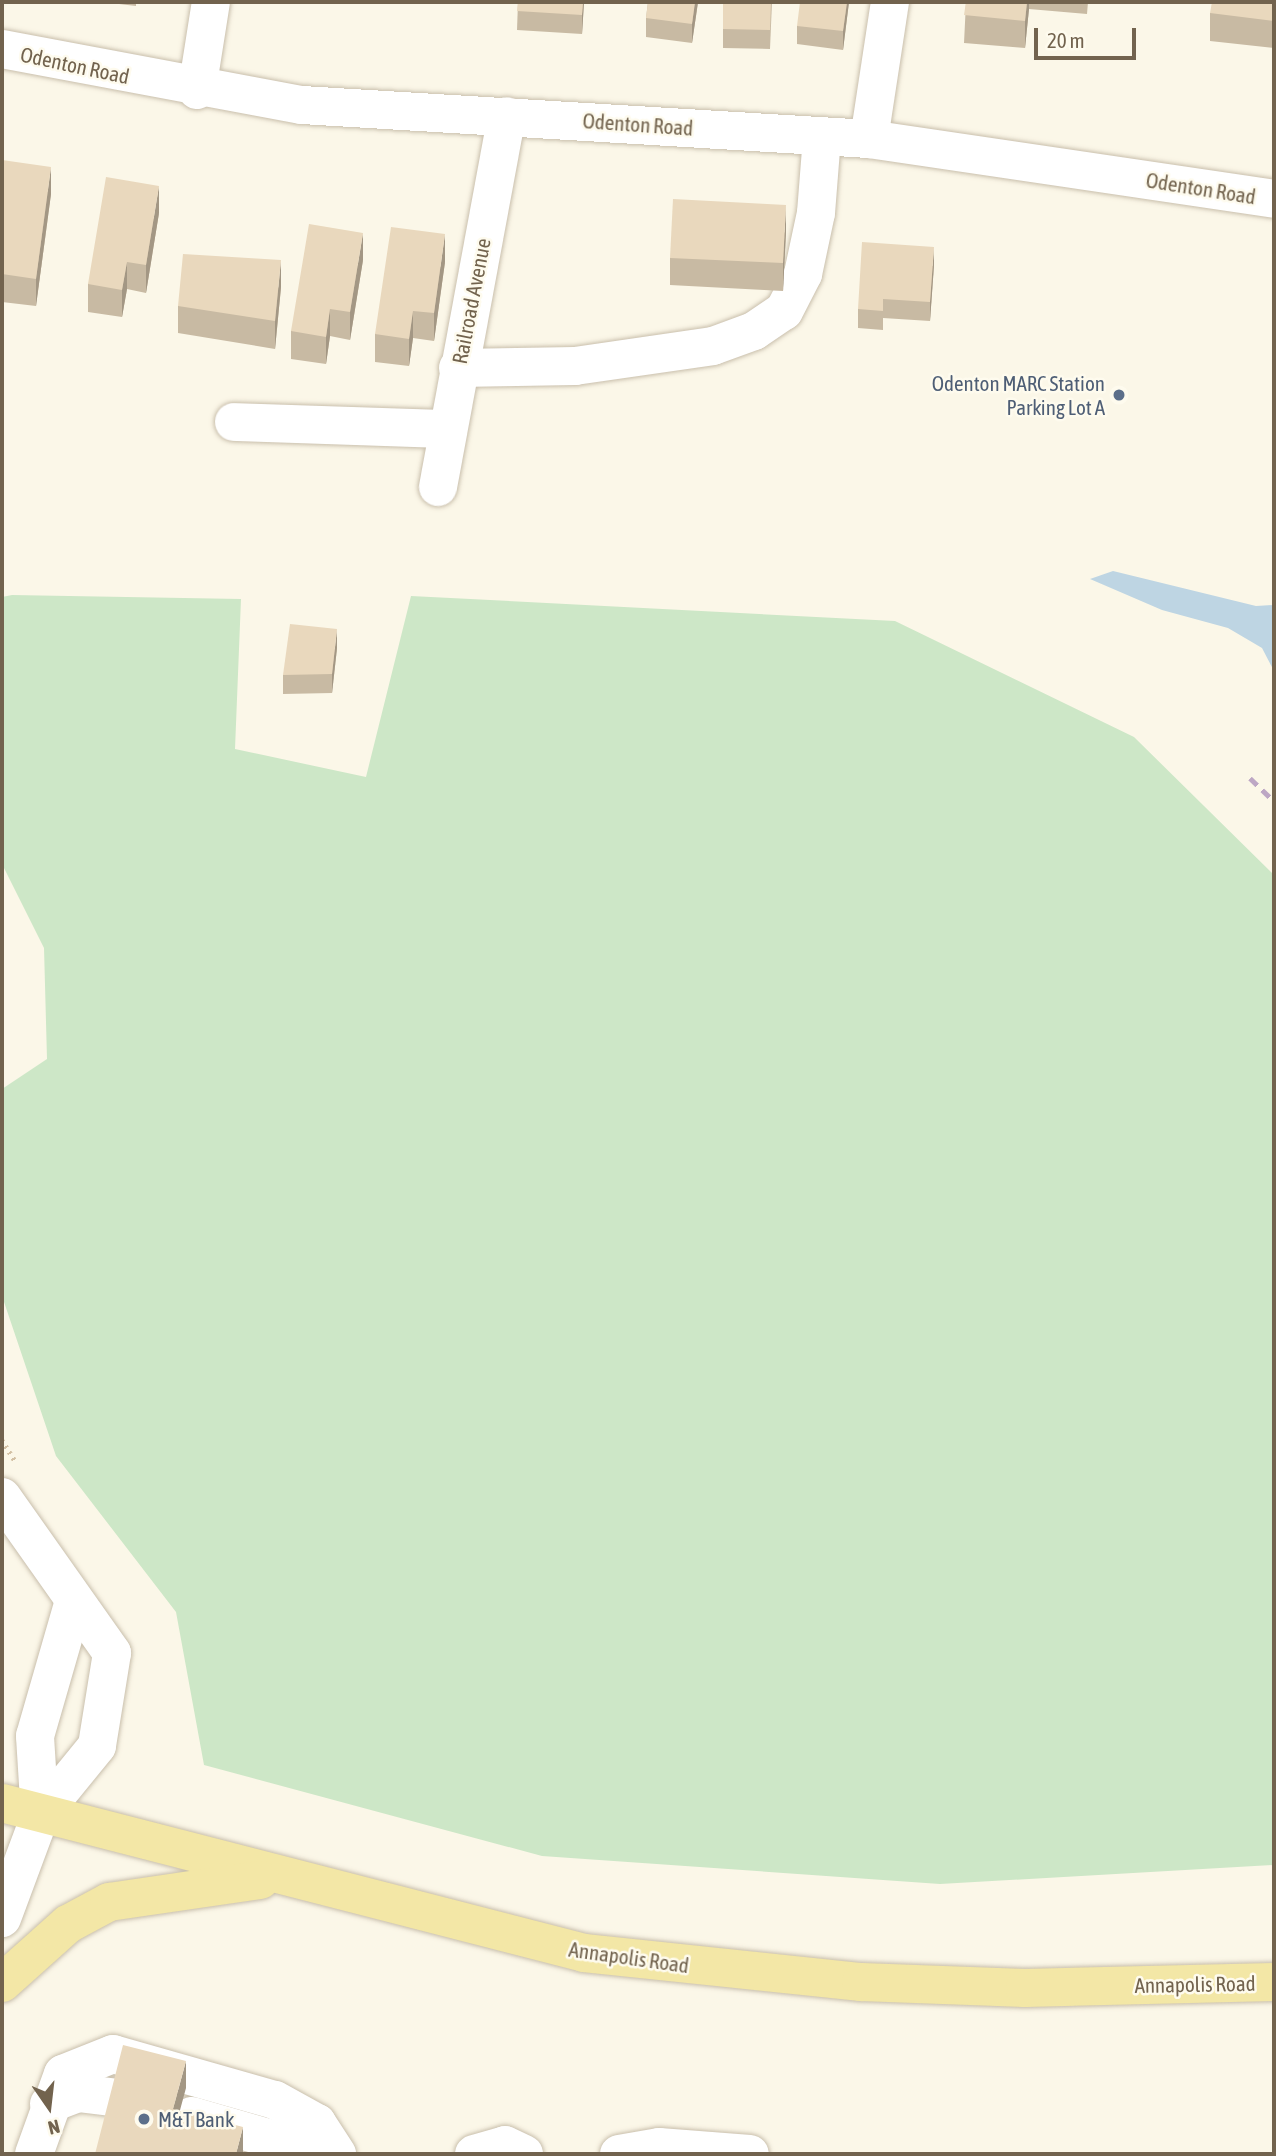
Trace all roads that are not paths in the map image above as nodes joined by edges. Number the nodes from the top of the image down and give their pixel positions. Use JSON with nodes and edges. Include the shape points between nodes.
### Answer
{"nodes":[{"id":1,"x":211,"y":2,"type":"edge"},
{"id":2,"x":890,"y":2,"type":"edge"},
{"id":3,"x":2,"y":49,"type":"edge"},
{"id":4,"x":197,"y":90,"type":"junction"},
{"id":5,"x":507,"y":116,"type":"junction"},
{"id":6,"x":822,"y":136,"type":"junction"},
{"id":7,"x":869,"y":139,"type":"junction"},
{"id":8,"x":1274,"y":199,"type":"edge"},
{"id":9,"x":458,"y":368,"type":"junction"},
{"id":10,"x":234,"y":422,"type":"dead end"},
{"id":11,"x":447,"y":429,"type":"junction"},
{"id":12,"x":438,"y":487,"type":"dead end"},
{"id":13,"x":2,"y":1497,"type":"edge"},
{"id":14,"x":75,"y":1601,"type":"junction"},
{"id":15,"x":2,"y":1803,"type":"edge"},
{"id":16,"x":40,"y":1815,"type":"junction"},
{"id":17,"x":282,"y":1876,"type":"junction"},
{"id":18,"x":2,"y":1918,"type":"edge"},
{"id":19,"x":1274,"y":1982,"type":"edge"},
{"id":20,"x":2,"y":1983,"type":"edge"},
{"id":21,"x":115,"y":2105,"type":"edge"},
{"id":22,"x":41,"y":2130,"type":"edge"},
{"id":23,"x":276,"y":2154,"type":"edge"},
{"id":24,"x":324,"y":2154,"type":"edge"},
{"id":25,"x":337,"y":2154,"type":"edge"},
{"id":26,"x":474,"y":2154,"type":"edge"},
{"id":27,"x":524,"y":2154,"type":"edge"},
{"id":28,"x":619,"y":2154,"type":"edge"},
{"id":29,"x":750,"y":2154,"type":"edge"}],
"edges":[{"from":1,"to":4,"type":"street"},
{"from":2,"to":7,"type":"street"},
{"from":3,"to":4,"type":"street","name":"Odenton Road"},
{"from":4,"to":5,"type":"street","name":"Odenton Road","via":[[302,105]]},
{"from":5,"to":6,"type":"street","name":"Odenton Road"},
{"from":5,"to":9,"type":"street","name":"Railroad Avenue"},
{"from":6,"to":7,"type":"street","name":"Odenton Road"},
{"from":6,"to":9,"type":"street","via":[[816,213],[803,274],[784,312],[754,331],[713,346],[575,366]]},
{"from":7,"to":8,"type":"street","name":"Odenton Road"},
{"from":9,"to":11,"type":"street","name":"Railroad Avenue"},
{"from":10,"to":11,"type":"street"},
{"from":11,"to":12,"type":"street","name":"Railroad Avenue"},
{"from":13,"to":14,"type":"street"},
{"from":14,"to":16,"type":"street","via":[[35,1736]]},
{"from":14,"to":16,"type":"street","via":[[113,1653],[97,1746]]},
{"from":15,"to":16,"type":"main road","name":"Annapolis Road"},
{"from":16,"to":17,"type":"main road","name":"Annapolis Road"},
{"from":16,"to":18,"type":"street"},
{"from":17,"to":19,"type":"main road","name":"Annapolis Road","via":[[584,1953],[702,1968],[1025,1988]]},
{"from":17,"to":20,"type":"main road","via":[[110,1902],[68,1924]]},
{"from":21,"to":22,"type":"street","via":[[78,2093]]},
{"from":22,"to":25,"type":"street","via":[[63,2074],[113,2054],[275,2100],[317,2123]]},
{"from":23,"to":24,"type":"street","via":[[178,2119]]},
{"from":26,"to":27,"type":"street","via":[[505,2145]]},
{"from":28,"to":29,"type":"street","via":[[659,2147]]}]}
